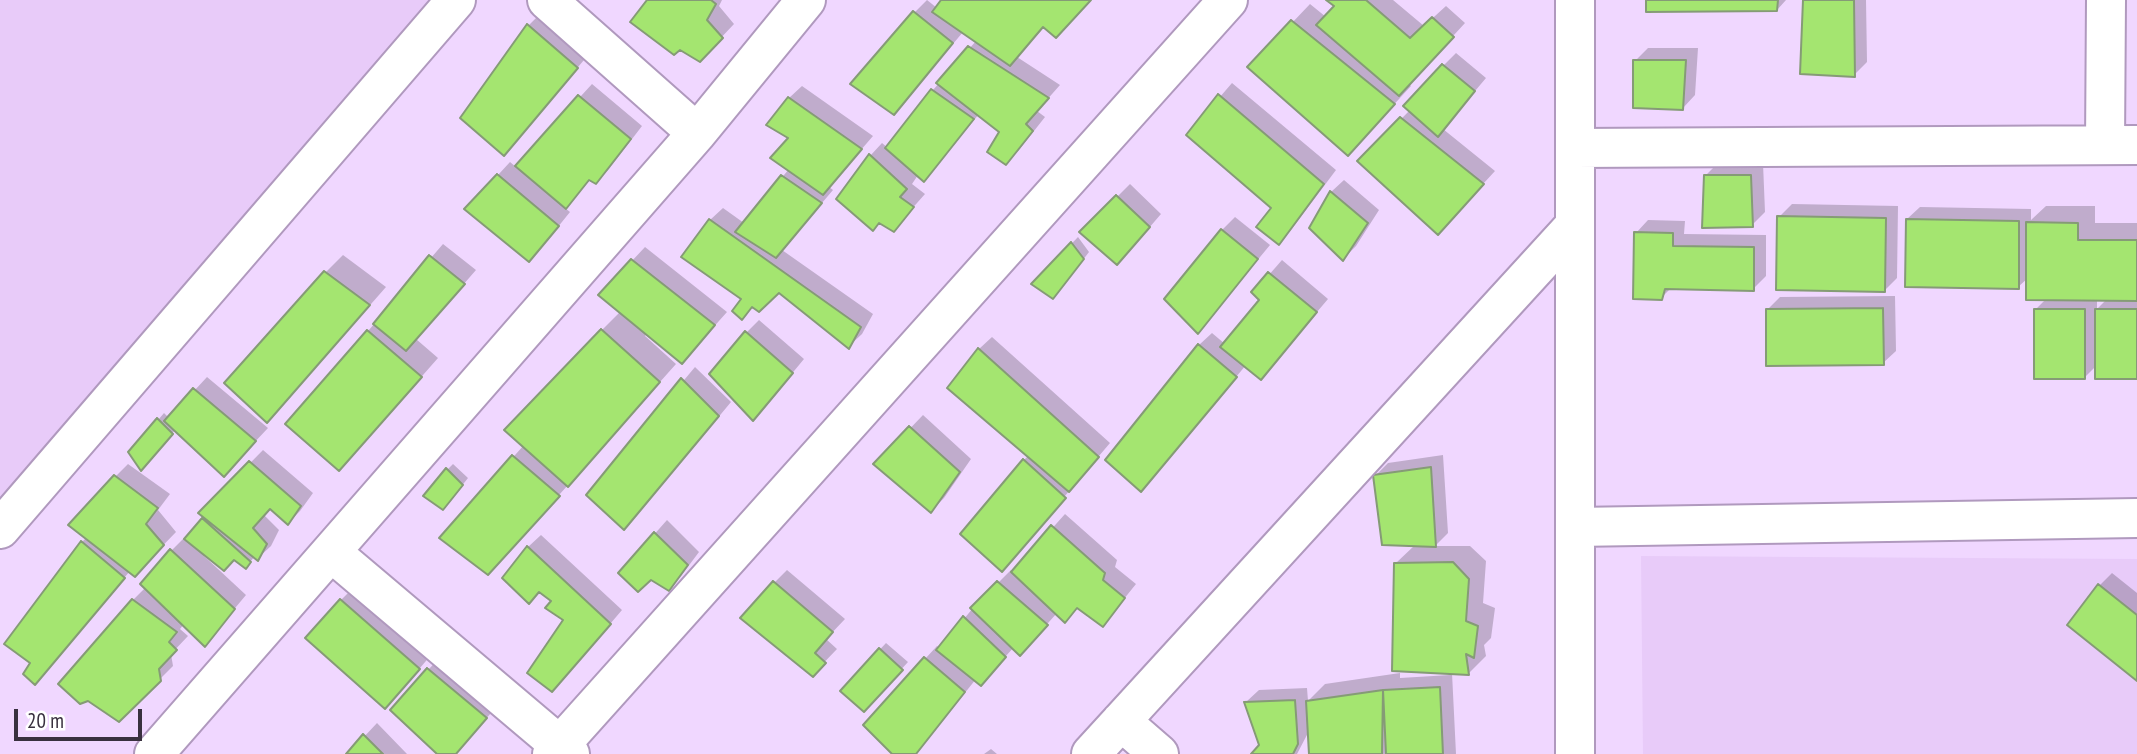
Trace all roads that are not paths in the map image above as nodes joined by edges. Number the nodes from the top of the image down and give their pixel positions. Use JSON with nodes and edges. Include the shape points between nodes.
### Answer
{"nodes":[{"id":1,"x":456,"y":0,"type":"edge"},
{"id":2,"x":547,"y":0,"type":"edge"},
{"id":3,"x":806,"y":0,"type":"edge"},
{"id":4,"x":1228,"y":0,"type":"edge"},
{"id":5,"x":1575,"y":0,"type":"edge"},
{"id":6,"x":2106,"y":0,"type":"edge"},
{"id":7,"x":697,"y":132,"type":"junction"},
{"id":8,"x":2121,"y":145,"type":"edge"},
{"id":9,"x":1576,"y":148,"type":"junction"},
{"id":10,"x":1576,"y":225,"type":"junction"},
{"id":11,"x":2137,"y":518,"type":"edge"},
{"id":12,"x":1575,"y":527,"type":"junction"},
{"id":13,"x":0,"y":529,"type":"edge"},
{"id":14,"x":331,"y":552,"type":"junction"},
{"id":15,"x":1121,"y":721,"type":"junction"},
{"id":16,"x":560,"y":751,"type":"edge"},
{"id":17,"x":154,"y":754,"type":"edge"},
{"id":18,"x":1091,"y":754,"type":"edge"},
{"id":19,"x":1159,"y":754,"type":"edge"},
{"id":20,"x":1575,"y":754,"type":"edge"}],
"edges":[{"from":1,"to":13,"type":"street"},
{"from":2,"to":7,"type":"street"},
{"from":3,"to":7,"type":"street"},
{"from":4,"to":16,"type":"street"},
{"from":5,"to":9,"type":"street"},
{"from":6,"to":8,"type":"street"},
{"from":7,"to":14,"type":"street"},
{"from":8,"to":9,"type":"street"},
{"from":9,"to":10,"type":"street"},
{"from":10,"to":12,"type":"street"},
{"from":10,"to":15,"type":"street"},
{"from":11,"to":12,"type":"street"},
{"from":12,"to":20,"type":"street"},
{"from":14,"to":16,"type":"street"},
{"from":14,"to":17,"type":"street"},
{"from":15,"to":18,"type":"street"},
{"from":15,"to":19,"type":"street"}]}
